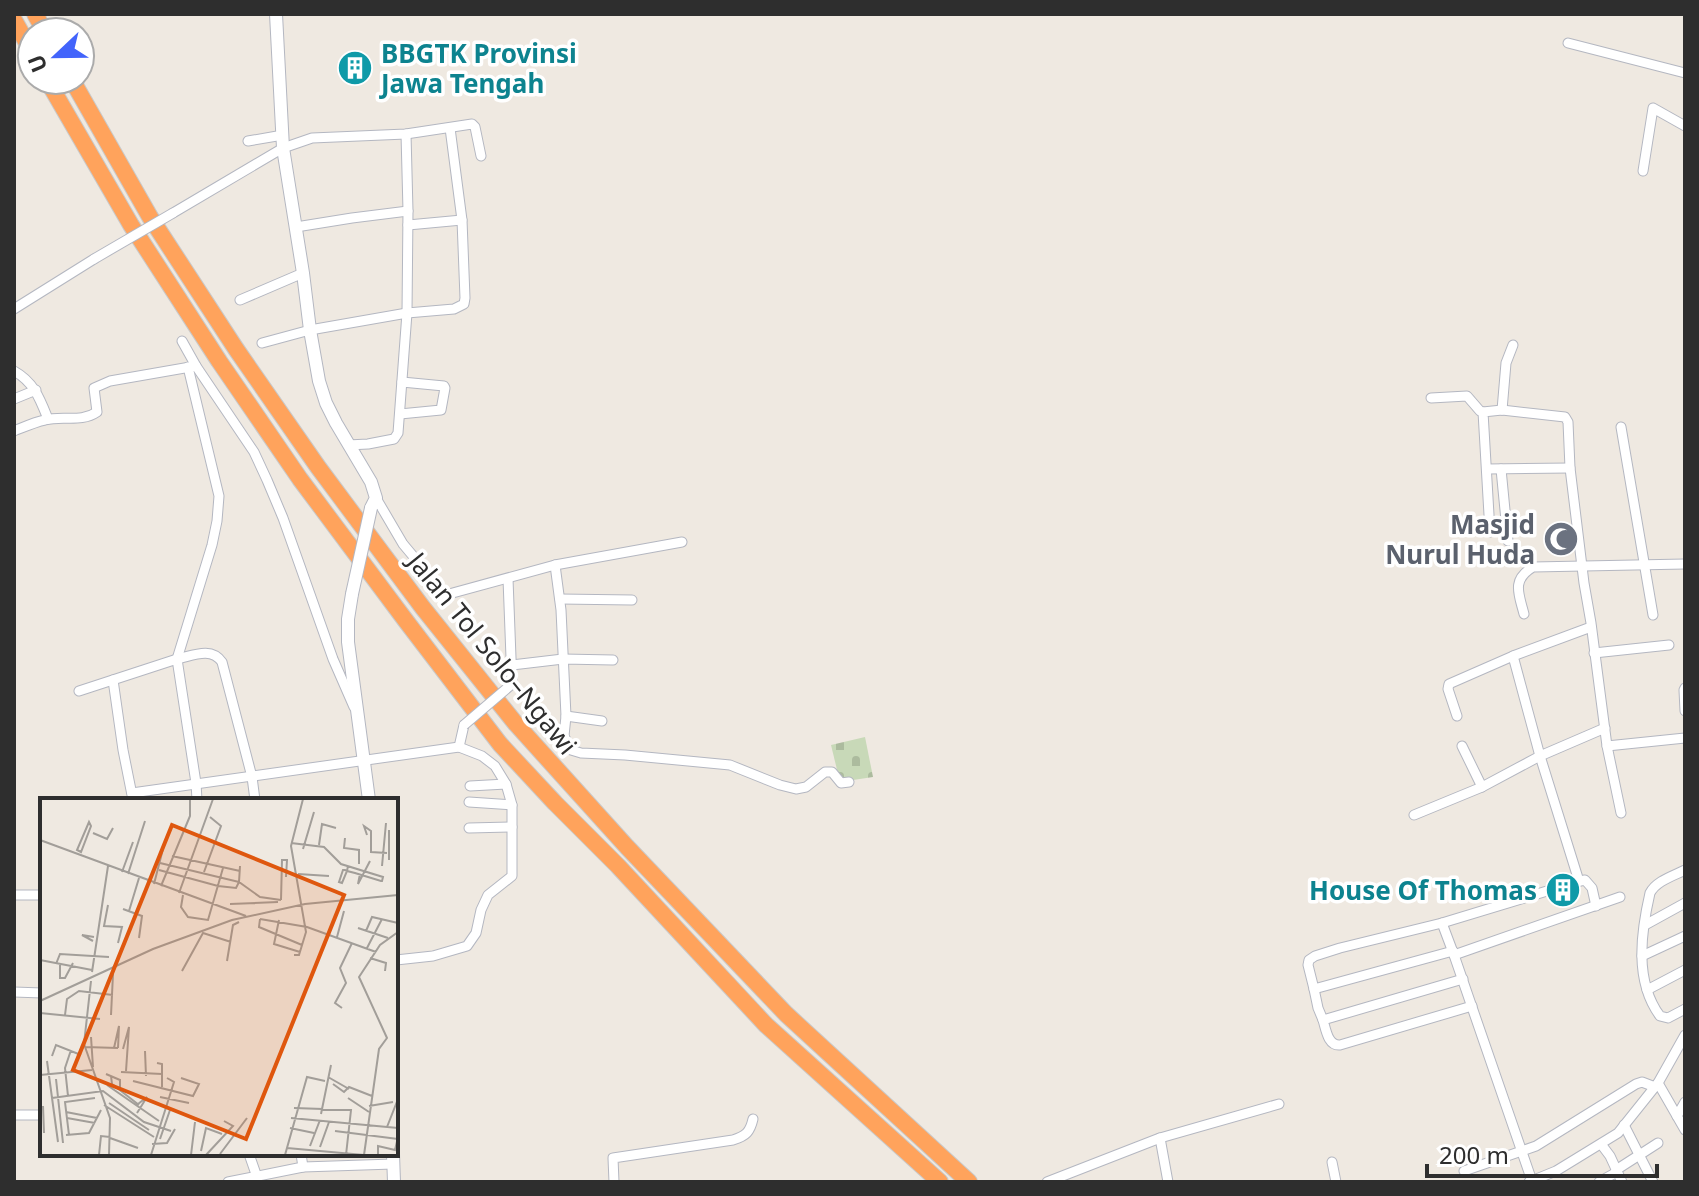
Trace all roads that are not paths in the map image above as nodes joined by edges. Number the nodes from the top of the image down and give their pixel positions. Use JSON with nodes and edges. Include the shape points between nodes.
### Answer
{"nodes":[{"id":1,"x":276,"y":14,"type":"edge"},
{"id":2,"x":1568,"y":43,"type":"dead end"},
{"id":3,"x":1685,"y":73,"type":"edge"},
{"id":4,"x":56,"y":96,"type":"edge"},
{"id":5,"x":81,"y":96,"type":"edge"},
{"id":6,"x":1685,"y":126,"type":"edge"},
{"id":7,"x":450,"y":128,"type":"junction"},
{"id":8,"x":406,"y":134,"type":"junction"},
{"id":9,"x":283,"y":135,"type":"junction"},
{"id":10,"x":248,"y":141,"type":"dead end"},
{"id":11,"x":283,"y":148,"type":"junction"},
{"id":12,"x":481,"y":156,"type":"dead end"},
{"id":13,"x":1643,"y":171,"type":"dead end"},
{"id":14,"x":408,"y":211,"type":"junction"},
{"id":15,"x":462,"y":220,"type":"junction"},
{"id":16,"x":408,"y":225,"type":"junction"},
{"id":17,"x":296,"y":227,"type":"junction"},
{"id":18,"x":303,"y":273,"type":"junction"},
{"id":19,"x":240,"y":300,"type":"dead end"},
{"id":20,"x":14,"y":309,"type":"edge"},
{"id":21,"x":407,"y":313,"type":"junction"},
{"id":22,"x":310,"y":330,"type":"junction"},
{"id":23,"x":182,"y":341,"type":"dead end"},
{"id":24,"x":262,"y":343,"type":"dead end"},
{"id":25,"x":1513,"y":345,"type":"dead end"},
{"id":26,"x":192,"y":367,"type":"junction"},
{"id":27,"x":14,"y":371,"type":"edge"},
{"id":28,"x":402,"y":382,"type":"junction"},
{"id":29,"x":36,"y":390,"type":"junction"},
{"id":30,"x":1431,"y":398,"type":"dead end"},
{"id":31,"x":14,"y":399,"type":"edge"},
{"id":32,"x":1502,"y":410,"type":"junction"},
{"id":33,"x":1483,"y":412,"type":"junction"},
{"id":34,"x":400,"y":414,"type":"junction"},
{"id":35,"x":48,"y":419,"type":"junction"},
{"id":36,"x":1621,"y":427,"type":"dead end"},
{"id":37,"x":14,"y":431,"type":"edge"},
{"id":38,"x":348,"y":445,"type":"junction"},
{"id":39,"x":1570,"y":468,"type":"junction"},
{"id":40,"x":1487,"y":469,"type":"junction"},
{"id":41,"x":1501,"y":469,"type":"junction"},
{"id":42,"x":373,"y":503,"type":"junction"},
{"id":43,"x":1490,"y":532,"type":"dead end"},
{"id":44,"x":1508,"y":541,"type":"dead end"},
{"id":45,"x":682,"y":542,"type":"dead end"},
{"id":46,"x":1685,"y":564,"type":"edge"},
{"id":47,"x":555,"y":565,"type":"junction"},
{"id":48,"x":1581,"y":566,"type":"junction"},
{"id":49,"x":1645,"y":566,"type":"junction"},
{"id":50,"x":508,"y":579,"type":"junction"},
{"id":51,"x":560,"y":599,"type":"junction"},
{"id":52,"x":632,"y":600,"type":"dead end"},
{"id":53,"x":1524,"y":614,"type":"dead end"},
{"id":54,"x":1653,"y":615,"type":"dead end"},
{"id":55,"x":1591,"y":627,"type":"junction"},
{"id":56,"x":1669,"y":645,"type":"dead end"},
{"id":57,"x":1594,"y":653,"type":"junction"},
{"id":58,"x":1513,"y":656,"type":"junction"},
{"id":59,"x":177,"y":659,"type":"junction"},
{"id":60,"x":563,"y":659,"type":"junction"},
{"id":61,"x":613,"y":660,"type":"dead end"},
{"id":62,"x":512,"y":665,"type":"junction"},
{"id":63,"x":113,"y":680,"type":"junction"},
{"id":64,"x":1685,"y":688,"type":"edge"},
{"id":65,"x":79,"y":691,"type":"dead end"},
{"id":66,"x":1685,"y":711,"type":"edge"},
{"id":67,"x":566,"y":716,"type":"junction"},
{"id":68,"x":1457,"y":716,"type":"dead end"},
{"id":69,"x":358,"y":717,"type":"junction"},
{"id":70,"x":602,"y":721,"type":"dead end"},
{"id":71,"x":1605,"y":728,"type":"junction"},
{"id":72,"x":1685,"y":738,"type":"edge"},
{"id":73,"x":1462,"y":746,"type":"dead end"},
{"id":74,"x":1607,"y":746,"type":"junction"},
{"id":75,"x":459,"y":747,"type":"junction"},
{"id":76,"x":1540,"y":756,"type":"junction"},
{"id":77,"x":363,"y":760,"type":"junction"},
{"id":78,"x":252,"y":777,"type":"junction"},
{"id":79,"x":849,"y":782,"type":"dead end"},
{"id":80,"x":196,"y":783,"type":"junction"},
{"id":81,"x":506,"y":784,"type":"junction"},
{"id":82,"x":470,"y":786,"type":"dead end"},
{"id":83,"x":1482,"y":787,"type":"junction"},
{"id":84,"x":133,"y":796,"type":"edge"},
{"id":85,"x":197,"y":798,"type":"edge"},
{"id":86,"x":255,"y":798,"type":"edge"},
{"id":87,"x":369,"y":798,"type":"edge"},
{"id":88,"x":469,"y":802,"type":"dead end"},
{"id":89,"x":512,"y":805,"type":"junction"},
{"id":90,"x":1621,"y":813,"type":"dead end"},
{"id":91,"x":1414,"y":815,"type":"dead end"},
{"id":92,"x":512,"y":827,"type":"junction"},
{"id":93,"x":469,"y":828,"type":"dead end"},
{"id":94,"x":1685,"y":870,"type":"edge"},
{"id":95,"x":1580,"y":881,"type":"junction"},
{"id":96,"x":14,"y":895,"type":"edge"},
{"id":97,"x":40,"y":895,"type":"edge"},
{"id":98,"x":1620,"y":897,"type":"dead end"},
{"id":99,"x":1685,"y":903,"type":"edge"},
{"id":100,"x":1596,"y":906,"type":"junction"},
{"id":101,"x":1442,"y":923,"type":"junction"},
{"id":102,"x":1645,"y":925,"type":"junction"},
{"id":103,"x":1685,"y":936,"type":"edge"},
{"id":104,"x":1454,"y":953,"type":"junction"},
{"id":105,"x":1642,"y":956,"type":"junction"},
{"id":106,"x":398,"y":960,"type":"edge"},
{"id":107,"x":1685,"y":970,"type":"edge"},
{"id":108,"x":1463,"y":979,"type":"junction"},
{"id":109,"x":1314,"y":989,"type":"junction"},
{"id":110,"x":1647,"y":990,"type":"junction"},
{"id":111,"x":14,"y":992,"type":"edge"},
{"id":112,"x":40,"y":994,"type":"edge"},
{"id":113,"x":1472,"y":1006,"type":"junction"},
{"id":114,"x":1685,"y":1009,"type":"edge"},
{"id":115,"x":1323,"y":1020,"type":"junction"},
{"id":116,"x":1685,"y":1035,"type":"edge"},
{"id":117,"x":1656,"y":1085,"type":"junction"},
{"id":118,"x":1685,"y":1102,"type":"edge"},
{"id":119,"x":1279,"y":1104,"type":"dead end"},
{"id":120,"x":14,"y":1115,"type":"edge"},
{"id":121,"x":40,"y":1115,"type":"edge"},
{"id":122,"x":1677,"y":1116,"type":"junction"},
{"id":123,"x":753,"y":1119,"type":"dead end"},
{"id":124,"x":1624,"y":1125,"type":"junction"},
{"id":125,"x":1685,"y":1130,"type":"edge"},
{"id":126,"x":1160,"y":1138,"type":"junction"},
{"id":127,"x":1658,"y":1143,"type":"dead end"},
{"id":128,"x":1601,"y":1144,"type":"junction"},
{"id":129,"x":1522,"y":1151,"type":"junction"},
{"id":130,"x":250,"y":1156,"type":"edge"},
{"id":131,"x":301,"y":1156,"type":"edge"},
{"id":132,"x":1640,"y":1156,"type":"junction"},
{"id":133,"x":393,"y":1159,"type":"edge"},
{"id":134,"x":1332,"y":1162,"type":"dead end"},
{"id":135,"x":303,"y":1167,"type":"junction"},
{"id":136,"x":1464,"y":1171,"type":"dead end"},
{"id":137,"x":1619,"y":1175,"type":"edge"},
{"id":138,"x":257,"y":1177,"type":"junction"},
{"id":139,"x":1531,"y":1181,"type":"edge"},
{"id":140,"x":228,"y":1182,"type":"edge"},
{"id":141,"x":394,"y":1182,"type":"edge"},
{"id":142,"x":614,"y":1182,"type":"edge"},
{"id":143,"x":940,"y":1182,"type":"edge"},
{"id":144,"x":969,"y":1182,"type":"edge"},
{"id":145,"x":1047,"y":1182,"type":"edge"},
{"id":146,"x":1168,"y":1182,"type":"edge"},
{"id":147,"x":1336,"y":1182,"type":"edge"},
{"id":148,"x":1599,"y":1182,"type":"edge"},
{"id":149,"x":1653,"y":1182,"type":"edge"}],
"edges":[{"from":1,"to":9,"type":"street"},
{"from":2,"to":3,"type":"street"},
{"from":4,"to":143,"type":"highway","name":"Jalan Tol Solo–Ngawi","via":[[219,361],[300,479],[500,744],[766,1025]]},
{"from":5,"to":144,"type":"highway","name":"Jalan Tol Solo–Ngawi","via":[[150,217],[308,454],[516,724],[786,1014]]},
{"from":6,"to":13,"type":"street","via":[[1653,108]]},
{"from":7,"to":8,"type":"street"},
{"from":7,"to":12,"type":"street","via":[[472,124]]},
{"from":7,"to":15,"type":"street"},
{"from":8,"to":11,"type":"street","via":[[312,138]]},
{"from":8,"to":14,"type":"street"},
{"from":9,"to":10,"type":"street"},
{"from":9,"to":11,"type":"street"},
{"from":11,"to":17,"type":"street"},
{"from":11,"to":20,"type":"street","bridge":true},
{"from":14,"to":16,"type":"street"},
{"from":14,"to":17,"type":"street"},
{"from":15,"to":16,"type":"street"},
{"from":15,"to":21,"type":"street","via":[[464,304]]},
{"from":16,"to":21,"type":"street"},
{"from":17,"to":18,"type":"street"},
{"from":18,"to":19,"type":"street"},
{"from":18,"to":22,"type":"street"},
{"from":21,"to":22,"type":"street"},
{"from":21,"to":28,"type":"street"},
{"from":22,"to":24,"type":"street"},
{"from":22,"to":38,"type":"street","via":[[326,403]]},
{"from":23,"to":26,"type":"street"},
{"from":25,"to":32,"type":"street"},
{"from":26,"to":35,"type":"street","via":[[110,381],[94,388],[94,415]]},
{"from":26,"to":59,"type":"street","via":[[219,496],[212,545]]},
{"from":26,"to":69,"type":"street","via":[[254,452]]},
{"from":27,"to":29,"type":"street"},
{"from":28,"to":34,"type":"street"},
{"from":28,"to":34,"type":"street","via":[[445,388],[439,411]]},
{"from":29,"to":31,"type":"street"},
{"from":29,"to":35,"type":"street"},
{"from":30,"to":33,"type":"street","via":[[1467,396]]},
{"from":32,"to":33,"type":"street"},
{"from":32,"to":39,"type":"street","via":[[1565,417]]},
{"from":33,"to":40,"type":"street"},
{"from":34,"to":38,"type":"street","via":[[394,439]]},
{"from":35,"to":37,"type":"street"},
{"from":36,"to":49,"type":"street"},
{"from":38,"to":42,"type":"street","via":[[365,470]]},
{"from":39,"to":41,"type":"street"},
{"from":39,"to":48,"type":"street"},
{"from":40,"to":41,"type":"street"},
{"from":40,"to":43,"type":"street"},
{"from":41,"to":44,"type":"street"},
{"from":42,"to":50,"type":"street","via":[[444,593]]},
{"from":42,"to":69,"type":"street","bridge":true,"via":[[348,619]]},
{"from":45,"to":47,"type":"street"},
{"from":46,"to":49,"type":"street"},
{"from":47,"to":50,"type":"street"},
{"from":47,"to":51,"type":"street"},
{"from":48,"to":49,"type":"street"},
{"from":48,"to":53,"type":"street","via":[[1528,570],[1517,589]]},
{"from":48,"to":55,"type":"street"},
{"from":49,"to":54,"type":"street"},
{"from":50,"to":62,"type":"street"},
{"from":51,"to":52,"type":"street"},
{"from":51,"to":60,"type":"street"},
{"from":55,"to":57,"type":"street"},
{"from":55,"to":58,"type":"street"},
{"from":56,"to":57,"type":"street"},
{"from":57,"to":71,"type":"street"},
{"from":58,"to":68,"type":"street","via":[[1449,684]]},
{"from":58,"to":76,"type":"street"},
{"from":59,"to":63,"type":"street"},
{"from":59,"to":78,"type":"street","via":[[213,653],[222,662]]},
{"from":59,"to":80,"type":"street"},
{"from":60,"to":61,"type":"street"},
{"from":60,"to":62,"type":"street"},
{"from":60,"to":67,"type":"street"},
{"from":62,"to":75,"type":"street","bridge":true,"via":[[512,684],[464,725]]},
{"from":63,"to":65,"type":"street"},
{"from":63,"to":84,"type":"street"},
{"from":64,"to":66,"type":"street"},
{"from":67,"to":70,"type":"street"},
{"from":67,"to":79,"type":"street","via":[[568,746],[581,753],[730,765],[796,789],[825,772]]},
{"from":69,"to":77,"type":"street"},
{"from":71,"to":74,"type":"street"},
{"from":71,"to":76,"type":"street"},
{"from":72,"to":74,"type":"street"},
{"from":73,"to":83,"type":"street"},
{"from":74,"to":90,"type":"street"},
{"from":75,"to":77,"type":"street"},
{"from":75,"to":81,"type":"street","via":[[495,766]]},
{"from":76,"to":83,"type":"street"},
{"from":76,"to":95,"type":"street"},
{"from":77,"to":78,"type":"street"},
{"from":77,"to":87,"type":"street"},
{"from":78,"to":80,"type":"street"},
{"from":78,"to":86,"type":"street"},
{"from":80,"to":84,"type":"street"},
{"from":80,"to":85,"type":"street"},
{"from":81,"to":82,"type":"street"},
{"from":81,"to":89,"type":"street"},
{"from":83,"to":91,"type":"street"},
{"from":88,"to":89,"type":"street"},
{"from":89,"to":92,"type":"street"},
{"from":92,"to":93,"type":"street"},
{"from":92,"to":106,"type":"street","via":[[512,876],[488,895],[467,946]]},
{"from":94,"to":102,"type":"street","via":[[1652,888]]},
{"from":95,"to":100,"type":"street","via":[[1592,888]]},
{"from":95,"to":101,"type":"street"},
{"from":96,"to":97,"type":"street"},
{"from":98,"to":100,"type":"street"},
{"from":99,"to":102,"type":"street"},
{"from":100,"to":104,"type":"street"},
{"from":101,"to":104,"type":"street"},
{"from":101,"to":109,"type":"street","via":[[1315,956],[1308,965]]},
{"from":102,"to":105,"type":"street"},
{"from":103,"to":105,"type":"street"},
{"from":104,"to":108,"type":"street"},
{"from":104,"to":109,"type":"street"},
{"from":105,"to":110,"type":"street"},
{"from":107,"to":110,"type":"street"},
{"from":108,"to":113,"type":"street"},
{"from":108,"to":115,"type":"street"},
{"from":109,"to":115,"type":"street"},
{"from":110,"to":114,"type":"street","via":[[1660,1016],[1668,1018]]},
{"from":111,"to":112,"type":"street"},
{"from":113,"to":115,"type":"street","via":[[1340,1045],[1331,1042]]},
{"from":113,"to":129,"type":"street"},
{"from":116,"to":117,"type":"street"},
{"from":117,"to":122,"type":"street"},
{"from":117,"to":124,"type":"street"},
{"from":117,"to":129,"type":"street","via":[[1636,1084]]},
{"from":118,"to":122,"type":"street"},
{"from":119,"to":126,"type":"street"},
{"from":120,"to":121,"type":"street"},
{"from":122,"to":125,"type":"street"},
{"from":123,"to":142,"type":"street","via":[[751,1130],[733,1140],[613,1158]]},
{"from":124,"to":128,"type":"street"},
{"from":124,"to":132,"type":"street"},
{"from":126,"to":145,"type":"street"},
{"from":126,"to":146,"type":"street"},
{"from":127,"to":132,"type":"street"},
{"from":128,"to":137,"type":"street"},
{"from":128,"to":139,"type":"street"},
{"from":129,"to":136,"type":"street"},
{"from":129,"to":139,"type":"street"},
{"from":130,"to":138,"type":"street"},
{"from":131,"to":135,"type":"street"},
{"from":132,"to":137,"type":"street"},
{"from":132,"to":149,"type":"street"},
{"from":133,"to":135,"type":"street"},
{"from":133,"to":141,"type":"street"},
{"from":134,"to":147,"type":"street"},
{"from":135,"to":138,"type":"street"},
{"from":137,"to":148,"type":"street"},
{"from":138,"to":140,"type":"street"}]}
